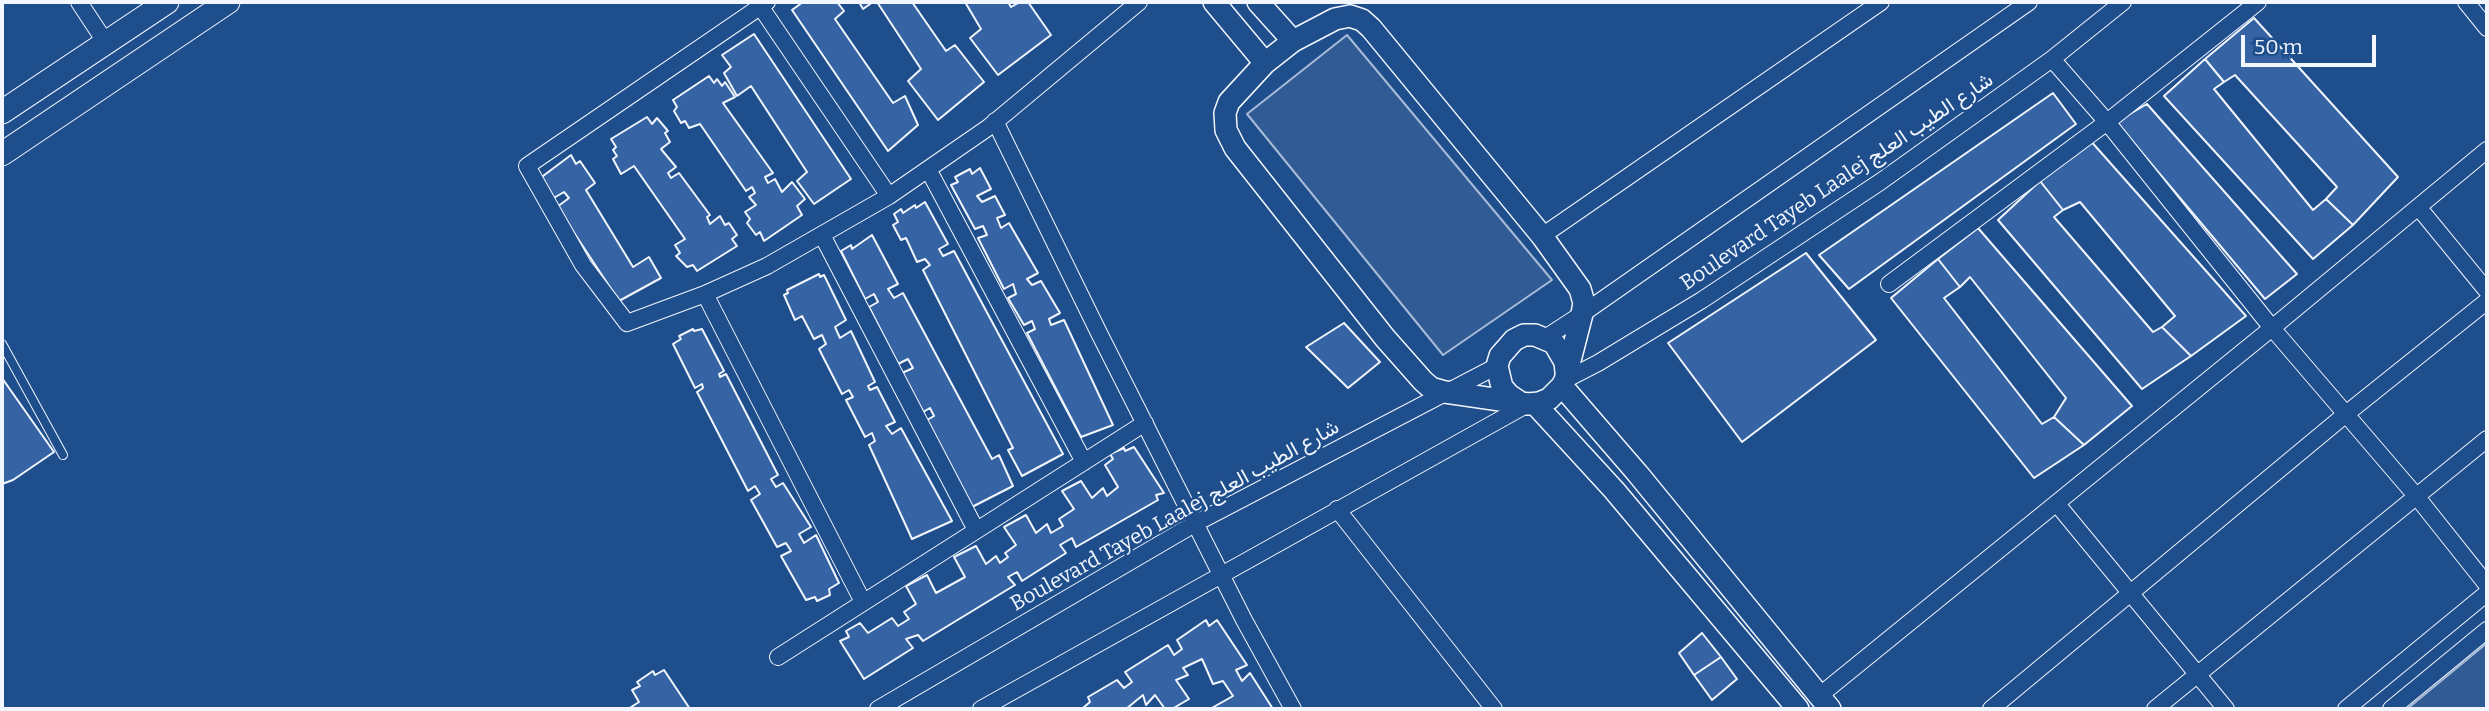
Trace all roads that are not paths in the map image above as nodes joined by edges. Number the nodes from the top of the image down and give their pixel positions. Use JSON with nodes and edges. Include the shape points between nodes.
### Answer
{"nodes":[{"id":1,"x":79,"y":2,"type":"edge"},
{"id":2,"x":167,"y":2,"type":"edge"},
{"id":3,"x":228,"y":2,"type":"edge"},
{"id":4,"x":1139,"y":2,"type":"edge"},
{"id":5,"x":1213,"y":2,"type":"edge"},
{"id":6,"x":1258,"y":2,"type":"edge"},
{"id":7,"x":1881,"y":2,"type":"edge"},
{"id":8,"x":2029,"y":2,"type":"edge"},
{"id":9,"x":2123,"y":2,"type":"edge"},
{"id":10,"x":2258,"y":2,"type":"edge"},
{"id":11,"x":2466,"y":2,"type":"edge"},
{"id":12,"x":763,"y":4,"type":"edge"},
{"id":13,"x":2007,"y":8,"type":"edge"},
{"id":14,"x":2487,"y":28,"type":"edge"},
{"id":15,"x":1293,"y":41,"type":"junction"},
{"id":16,"x":106,"y":43,"type":"junction"},
{"id":17,"x":2052,"y":59,"type":"junction"},
{"id":18,"x":1265,"y":63,"type":"junction"},
{"id":19,"x":2,"y":112,"type":"edge"},
{"id":20,"x":995,"y":121,"type":"junction"},
{"id":21,"x":2107,"y":122,"type":"junction"},
{"id":22,"x":2487,"y":149,"type":"edge"},
{"id":23,"x":2,"y":154,"type":"edge"},
{"id":24,"x":928,"y":169,"type":"junction"},
{"id":25,"x":889,"y":196,"type":"junction"},
{"id":26,"x":2419,"y":208,"type":"junction"},
{"id":27,"x":822,"y":235,"type":"junction"},
{"id":28,"x":1542,"y":236,"type":"junction"},
{"id":29,"x":1889,"y":284,"type":"dead end"},
{"id":30,"x":2487,"y":291,"type":"edge"},
{"id":31,"x":705,"y":294,"type":"junction"},
{"id":32,"x":2487,"y":301,"type":"edge"},
{"id":33,"x":1582,"y":314,"type":"junction"},
{"id":34,"x":2272,"y":328,"type":"junction"},
{"id":35,"x":1545,"y":338,"type":"junction"},
{"id":36,"x":2,"y":344,"type":"edge"},
{"id":37,"x":1497,"y":366,"type":"junction"},
{"id":38,"x":1564,"y":380,"type":"junction"},
{"id":39,"x":1445,"y":392,"type":"junction"},
{"id":40,"x":1527,"y":403,"type":"junction"},
{"id":41,"x":2346,"y":414,"type":"junction"},
{"id":42,"x":1145,"y":423,"type":"junction"},
{"id":43,"x":2487,"y":439,"type":"edge"},
{"id":44,"x":63,"y":455,"type":"dead end"},
{"id":45,"x":1084,"y":462,"type":"junction"},
{"id":46,"x":2417,"y":497,"type":"junction"},
{"id":47,"x":2057,"y":504,"type":"junction"},
{"id":48,"x":1337,"y":509,"type":"junction"},
{"id":49,"x":1196,"y":523,"type":"junction"},
{"id":50,"x":976,"y":530,"type":"junction"},
{"id":51,"x":1222,"y":573,"type":"junction"},
{"id":52,"x":2487,"y":585,"type":"edge"},
{"id":53,"x":2132,"y":593,"type":"junction"},
{"id":54,"x":2487,"y":593,"type":"edge"},
{"id":55,"x":863,"y":602,"type":"junction"},
{"id":56,"x":2487,"y":630,"type":"edge"},
{"id":57,"x":778,"y":657,"type":"dead end"},
{"id":58,"x":2197,"y":674,"type":"junction"},
{"id":59,"x":1825,"y":702,"type":"edge"},
{"id":60,"x":878,"y":709,"type":"edge"},
{"id":61,"x":981,"y":709,"type":"edge"},
{"id":62,"x":1293,"y":709,"type":"edge"},
{"id":63,"x":1494,"y":709,"type":"edge"},
{"id":64,"x":1798,"y":709,"type":"edge"},
{"id":65,"x":1991,"y":709,"type":"edge"},
{"id":66,"x":2155,"y":709,"type":"edge"},
{"id":67,"x":2226,"y":709,"type":"edge"},
{"id":68,"x":2346,"y":709,"type":"edge"},
{"id":69,"x":2391,"y":709,"type":"edge"}],
"edges":[{"from":1,"to":16,"type":"street"},
{"from":2,"to":16,"type":"main road"},
{"from":3,"to":23,"type":"main road"},
{"from":4,"to":20,"type":"street"},
{"from":5,"to":18,"type":"street"},
{"from":6,"to":15,"type":"street"},
{"from":7,"to":28,"type":"street"},
{"from":8,"to":13,"type":"street","name":"Boulevard Tayeb Laalej شارع الطيب العلج"},
{"from":9,"to":17,"type":"street","name":"Boulevard Tayeb Laalej شارع الطيب العلج"},
{"from":10,"to":21,"type":"street"},
{"from":11,"to":14,"type":"street"},
{"from":12,"to":25,"type":"street"},
{"from":12,"to":31,"type":"street","via":[[527,166],[583,265],[627,323]]},
{"from":13,"to":33,"type":"street","name":"Boulevard Tayeb Laalej شارع الطيب العلج"},
{"from":15,"to":18,"type":"street"},
{"from":15,"to":28,"type":"street","via":[[1335,19],[1350,16],[1362,20]]},
{"from":16,"to":19,"type":"main road"},
{"from":17,"to":21,"type":"street"},
{"from":17,"to":38,"type":"street","name":"Boulevard Tayeb Laalej شارع الطيب العلج","via":[[1880,182],[1713,293]]},
{"from":18,"to":39,"type":"street","via":[[1229,102],[1225,113],[1226,130],[1235,149],[1400,355],[1423,381]]},
{"from":20,"to":24,"type":"street"},
{"from":20,"to":42,"type":"street"},
{"from":21,"to":29,"type":"street"},
{"from":21,"to":34,"type":"street"},
{"from":22,"to":26,"type":"street"},
{"from":24,"to":25,"type":"street"},
{"from":24,"to":45,"type":"street"},
{"from":25,"to":27,"type":"street"},
{"from":26,"to":30,"type":"street"},
{"from":26,"to":34,"type":"street"},
{"from":27,"to":31,"type":"street"},
{"from":27,"to":50,"type":"street"},
{"from":28,"to":33,"type":"street","via":[[1580,289]]},
{"from":31,"to":55,"type":"street"},
{"from":32,"to":41,"type":"street"},
{"from":33,"to":35,"type":"street","name":"Boulevard Tayeb Laalej شارع الطيب العلج"},
{"from":33,"to":38,"type":"street"},
{"from":34,"to":41,"type":"street"},
{"from":34,"to":47,"type":"street"},
{"from":35,"to":37,"type":"street","via":[[1524,335],[1514,340],[1500,355]]},
{"from":35,"to":38,"type":"street","via":[[1561,352]]},
{"from":36,"to":44,"type":"lane"},
{"from":37,"to":39,"type":"street","name":"Boulevard Tayeb Laalej شارع الطيب العلج"},
{"from":37,"to":40,"type":"street","via":[[1508,395]]},
{"from":38,"to":40,"type":"street","via":[[1549,399]]},
{"from":38,"to":59,"type":"street"},
{"from":39,"to":40,"type":"street"},
{"from":39,"to":49,"type":"street","name":"Boulevard Tayeb Laalej شارع الطيب العلج"},
{"from":40,"to":48,"type":"street"},
{"from":40,"to":64,"type":"street","via":[[1614,490]]},
{"from":41,"to":46,"type":"street"},
{"from":41,"to":53,"type":"street"},
{"from":42,"to":45,"type":"street"},
{"from":42,"to":49,"type":"street"},
{"from":43,"to":46,"type":"street"},
{"from":45,"to":50,"type":"street"},
{"from":46,"to":52,"type":"street"},
{"from":46,"to":58,"type":"street"},
{"from":47,"to":53,"type":"street"},
{"from":47,"to":59,"type":"street"},
{"from":48,"to":51,"type":"street"},
{"from":48,"to":63,"type":"street"},
{"from":49,"to":51,"type":"street"},
{"from":49,"to":60,"type":"street","name":"Boulevard Tayeb Laalej شارع الطيب العلج"},
{"from":50,"to":55,"type":"street"},
{"from":51,"to":61,"type":"street"},
{"from":51,"to":62,"type":"street"},
{"from":53,"to":58,"type":"street"},
{"from":53,"to":65,"type":"street"},
{"from":54,"to":68,"type":"street"},
{"from":55,"to":57,"type":"street"},
{"from":56,"to":69,"type":"street"},
{"from":58,"to":66,"type":"street"},
{"from":58,"to":67,"type":"street"}]}
